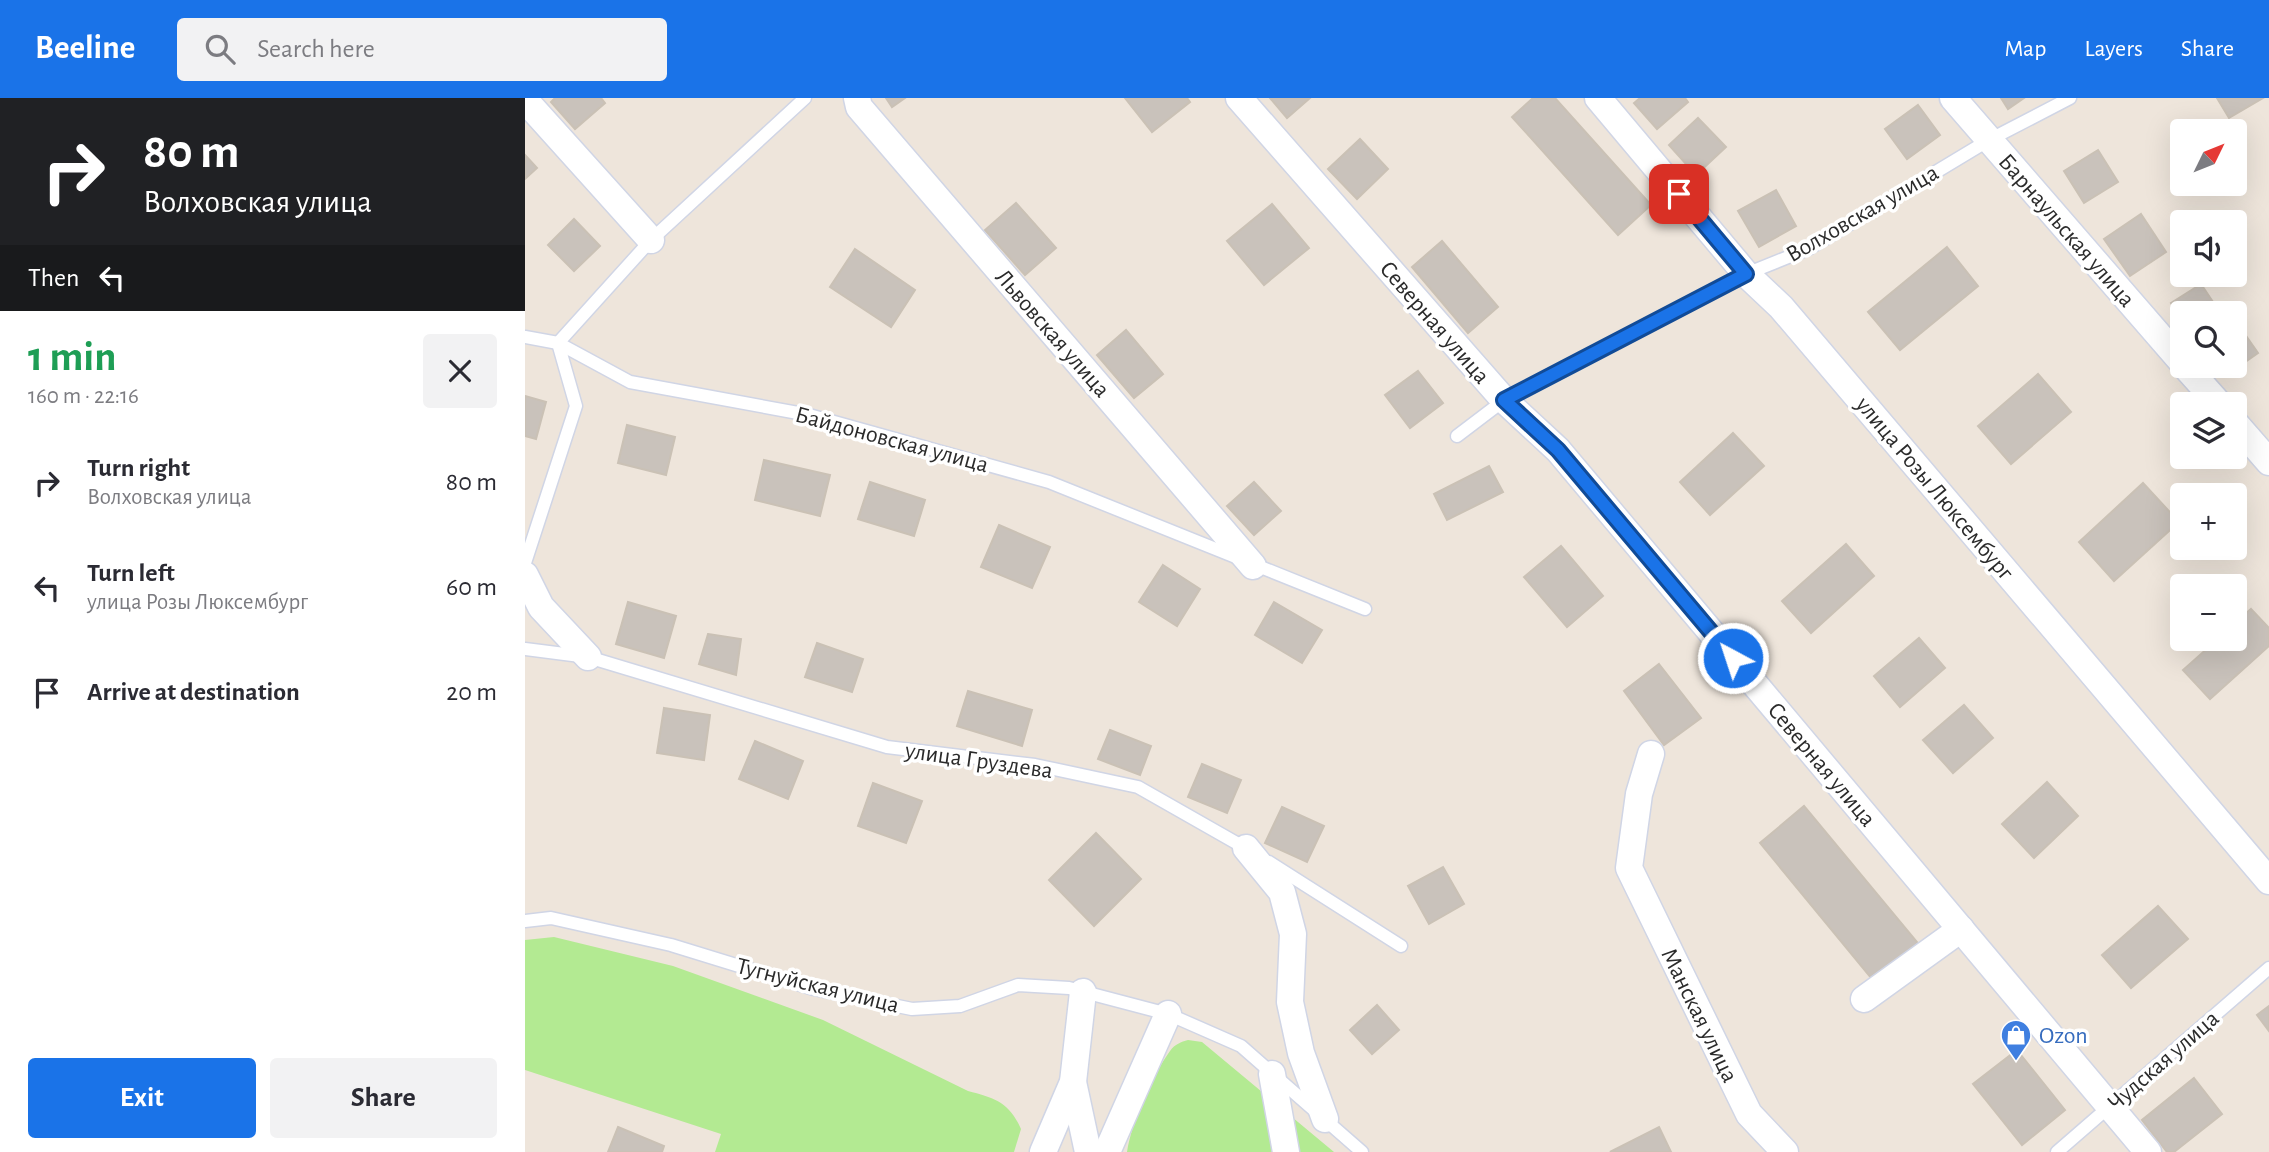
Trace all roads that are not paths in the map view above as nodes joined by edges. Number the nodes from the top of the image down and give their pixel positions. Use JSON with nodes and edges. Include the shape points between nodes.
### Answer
{"nodes":[{"id":1,"x":805,"y":98,"type":"edge"},
{"id":2,"x":857,"y":98,"type":"edge"},
{"id":3,"x":1239,"y":98,"type":"edge"},
{"id":4,"x":1598,"y":98,"type":"edge"},
{"id":5,"x":1953,"y":98,"type":"edge"},
{"id":6,"x":2070,"y":98,"type":"edge"},
{"id":7,"x":525,"y":100,"type":"edge"},
{"id":8,"x":1989,"y":139,"type":"junction"},
{"id":9,"x":651,"y":240,"type":"junction"},
{"id":10,"x":1746,"y":274,"type":"junction"},
{"id":11,"x":525,"y":337,"type":"edge"},
{"id":12,"x":558,"y":343,"type":"junction"},
{"id":13,"x":2170,"y":348,"type":"edge"},
{"id":14,"x":2196,"y":378,"type":"edge"},
{"id":15,"x":2208,"y":392,"type":"edge"},
{"id":16,"x":1506,"y":398,"type":"junction"},
{"id":17,"x":1457,"y":436,"type":"dead end"},
{"id":18,"x":2247,"y":437,"type":"edge"},
{"id":19,"x":2269,"y":462,"type":"edge"},
{"id":20,"x":525,"y":563,"type":"edge"},
{"id":21,"x":1253,"y":566,"type":"junction"},
{"id":22,"x":525,"y":575,"type":"edge"},
{"id":23,"x":1365,"y":609,"type":"dead end"},
{"id":24,"x":525,"y":649,"type":"edge"},
{"id":25,"x":588,"y":657,"type":"junction"},
{"id":26,"x":1651,"y":754,"type":"dead end"},
{"id":27,"x":1246,"y":848,"type":"junction"},
{"id":28,"x":2269,"y":881,"type":"edge"},
{"id":29,"x":525,"y":921,"type":"edge"},
{"id":30,"x":1961,"y":929,"type":"junction"},
{"id":31,"x":1401,"y":946,"type":"dead end"},
{"id":32,"x":2269,"y":968,"type":"edge"},
{"id":33,"x":1083,"y":992,"type":"junction"},
{"id":34,"x":1864,"y":999,"type":"dead end"},
{"id":35,"x":1168,"y":1014,"type":"junction"},
{"id":36,"x":1272,"y":1074,"type":"junction"},
{"id":37,"x":1073,"y":1082,"type":"junction"},
{"id":38,"x":2109,"y":1106,"type":"junction"},
{"id":39,"x":1325,"y":1119,"type":"junction"},
{"id":40,"x":1043,"y":1152,"type":"edge"},
{"id":41,"x":1088,"y":1152,"type":"edge"},
{"id":42,"x":1107,"y":1152,"type":"edge"},
{"id":43,"x":1286,"y":1152,"type":"edge"},
{"id":44,"x":1362,"y":1152,"type":"edge"},
{"id":45,"x":1785,"y":1152,"type":"edge"},
{"id":46,"x":2057,"y":1152,"type":"edge"},
{"id":47,"x":2148,"y":1152,"type":"edge"}],
"edges":[{"from":1,"to":9,"type":"lane"},
{"from":2,"to":21,"type":"street","name":"Львовская улица","via":[[859,107]]},
{"from":3,"to":16,"type":"street","name":"Северная улица"},
{"from":4,"to":10,"type":"street","name":"улица Розы Люксембург"},
{"from":5,"to":8,"type":"street","name":"Барнаульская улица"},
{"from":6,"to":8,"type":"lane","name":"Волховская улица"},
{"from":7,"to":9,"type":"street"},
{"from":8,"to":10,"type":"lane","name":"Волховская улица","via":[[1808,249]]},
{"from":8,"to":13,"type":"street","name":"Барнаульская улица"},
{"from":9,"to":12,"type":"lane"},
{"from":10,"to":16,"type":"lane","name":"Волховская улица"},
{"from":10,"to":28,"type":"street","name":"улица Розы Люксембург","via":[[1781,307]]},
{"from":11,"to":12,"type":"lane","name":"Байдоновская улица"},
{"from":12,"to":20,"type":"lane","via":[[576,406]]},
{"from":12,"to":21,"type":"lane","name":"Байдоновская улица","via":[[630,382],[809,415],[1049,482]]},
{"from":14,"to":15,"type":"street","name":"Барнаульская улица"},
{"from":16,"to":17,"type":"lane","name":"Волховская улица"},
{"from":16,"to":30,"type":"street","name":"Северная улица","via":[[1567,461]]},
{"from":18,"to":19,"type":"street"},
{"from":21,"to":23,"type":"lane","name":"Байдоновская улица"},
{"from":22,"to":25,"type":"street","via":[[541,607]]},
{"from":24,"to":25,"type":"lane","name":"улица Груздева"},
{"from":25,"to":27,"type":"lane","name":"улица Груздева","via":[[887,747],[1035,765],[1138,787]]},
{"from":26,"to":45,"type":"street","name":"Манская улица","via":[[1639,794],[1629,868],[1749,1114]]},
{"from":27,"to":31,"type":"lane","name":"улица Груздева"},
{"from":27,"to":39,"type":"street","via":[[1282,892],[1293,934],[1290,1002],[1301,1053]]},
{"from":29,"to":33,"type":"lane","name":"Тугнуйская улица","via":[[551,918],[671,945],[814,989],[912,1009],[960,1006],[1018,985]]},
{"from":30,"to":34,"type":"street"},
{"from":30,"to":38,"type":"street","name":"Северная улица"},
{"from":32,"to":38,"type":"lane","name":"Чудская улица"},
{"from":33,"to":35,"type":"lane","name":"Тугнуйская улица"},
{"from":33,"to":37,"type":"street"},
{"from":35,"to":36,"type":"lane","name":"Тугнуйская улица","via":[[1241,1046]]},
{"from":35,"to":42,"type":"street"},
{"from":36,"to":39,"type":"lane","name":"Тугнуйская улица"},
{"from":36,"to":43,"type":"street"},
{"from":37,"to":40,"type":"street"},
{"from":37,"to":41,"type":"street"},
{"from":38,"to":46,"type":"lane","name":"Чудская улица"},
{"from":38,"to":47,"type":"street","name":"Северная улица"},
{"from":39,"to":44,"type":"lane","name":"Тугнуйская улица"}]}
